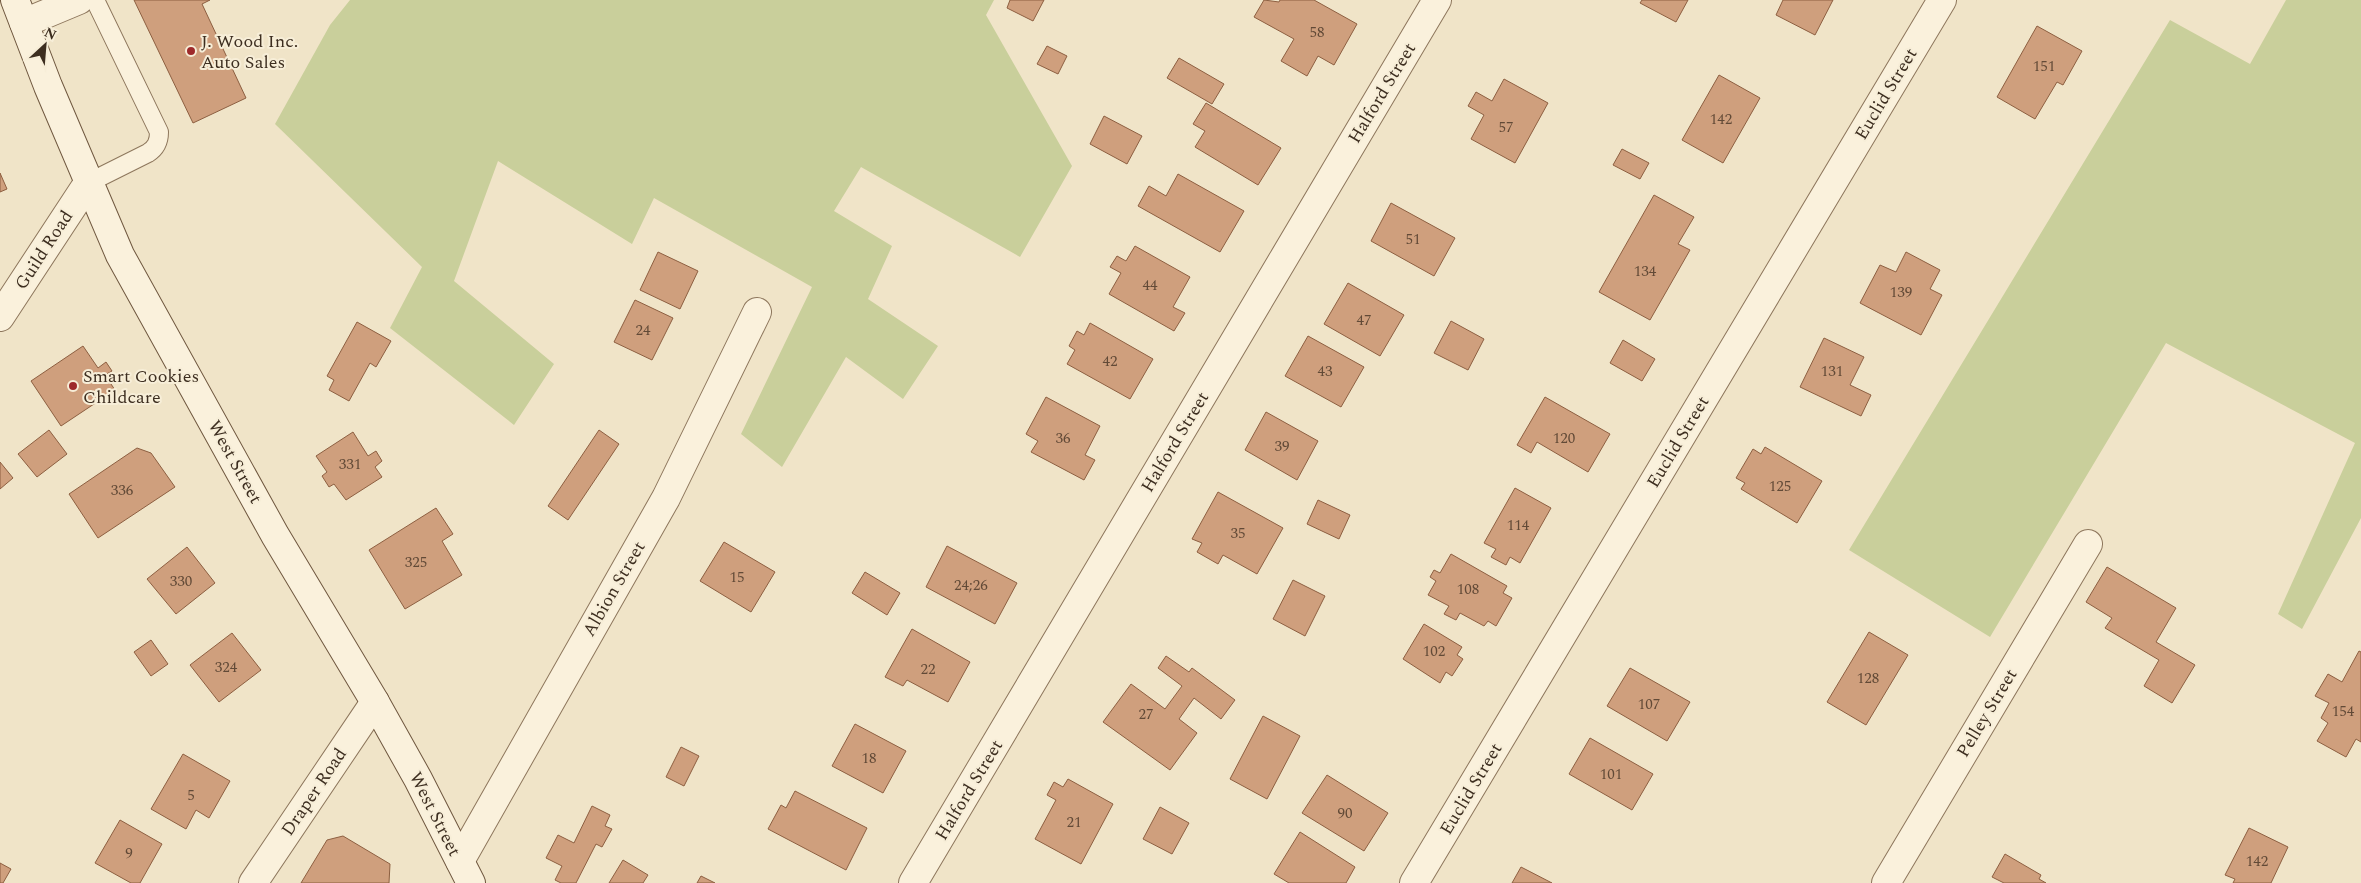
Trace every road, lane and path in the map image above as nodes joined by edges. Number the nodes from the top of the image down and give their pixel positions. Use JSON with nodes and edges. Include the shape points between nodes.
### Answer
{"nodes":[{"id":1,"x":78,"y":0,"type":"edge"},
{"id":2,"x":95,"y":0,"type":"edge"},
{"id":3,"x":1437,"y":0,"type":"edge"},
{"id":4,"x":1942,"y":0,"type":"edge"},
{"id":5,"x":19,"y":12,"type":"edge"},
{"id":6,"x":88,"y":183,"type":"junction"},
{"id":7,"x":757,"y":312,"type":"dead end"},
{"id":8,"x":0,"y":317,"type":"edge"},
{"id":9,"x":2088,"y":544,"type":"dead end"},
{"id":10,"x":375,"y":702,"type":"junction"},
{"id":11,"x":465,"y":872,"type":"edge"},
{"id":12,"x":253,"y":883,"type":"edge"},
{"id":13,"x":913,"y":883,"type":"edge"},
{"id":14,"x":1414,"y":883,"type":"edge"},
{"id":15,"x":1886,"y":883,"type":"edge"}],
"edges":[{"from":1,"to":5,"type":"street"},
{"from":2,"to":6,"type":"lane","via":[[159,132],[159,138],[158,144],[148,153]]},
{"from":3,"to":13,"type":"street","name":"Halford Street"},
{"from":4,"to":14,"type":"street","name":"Euclid Street"},
{"from":5,"to":6,"type":"street","name":"West Street"},
{"from":6,"to":8,"type":"street","name":"Guild Road"},
{"from":6,"to":10,"type":"street","name":"West Street","via":[[124,264],[275,534]]},
{"from":7,"to":11,"type":"street","name":"Albion Street","via":[[666,498]]},
{"from":9,"to":15,"type":"street","name":"Pelley Street"},
{"from":10,"to":11,"type":"street","name":"West Street"},
{"from":10,"to":12,"type":"street","name":"Draper Road"}]}
